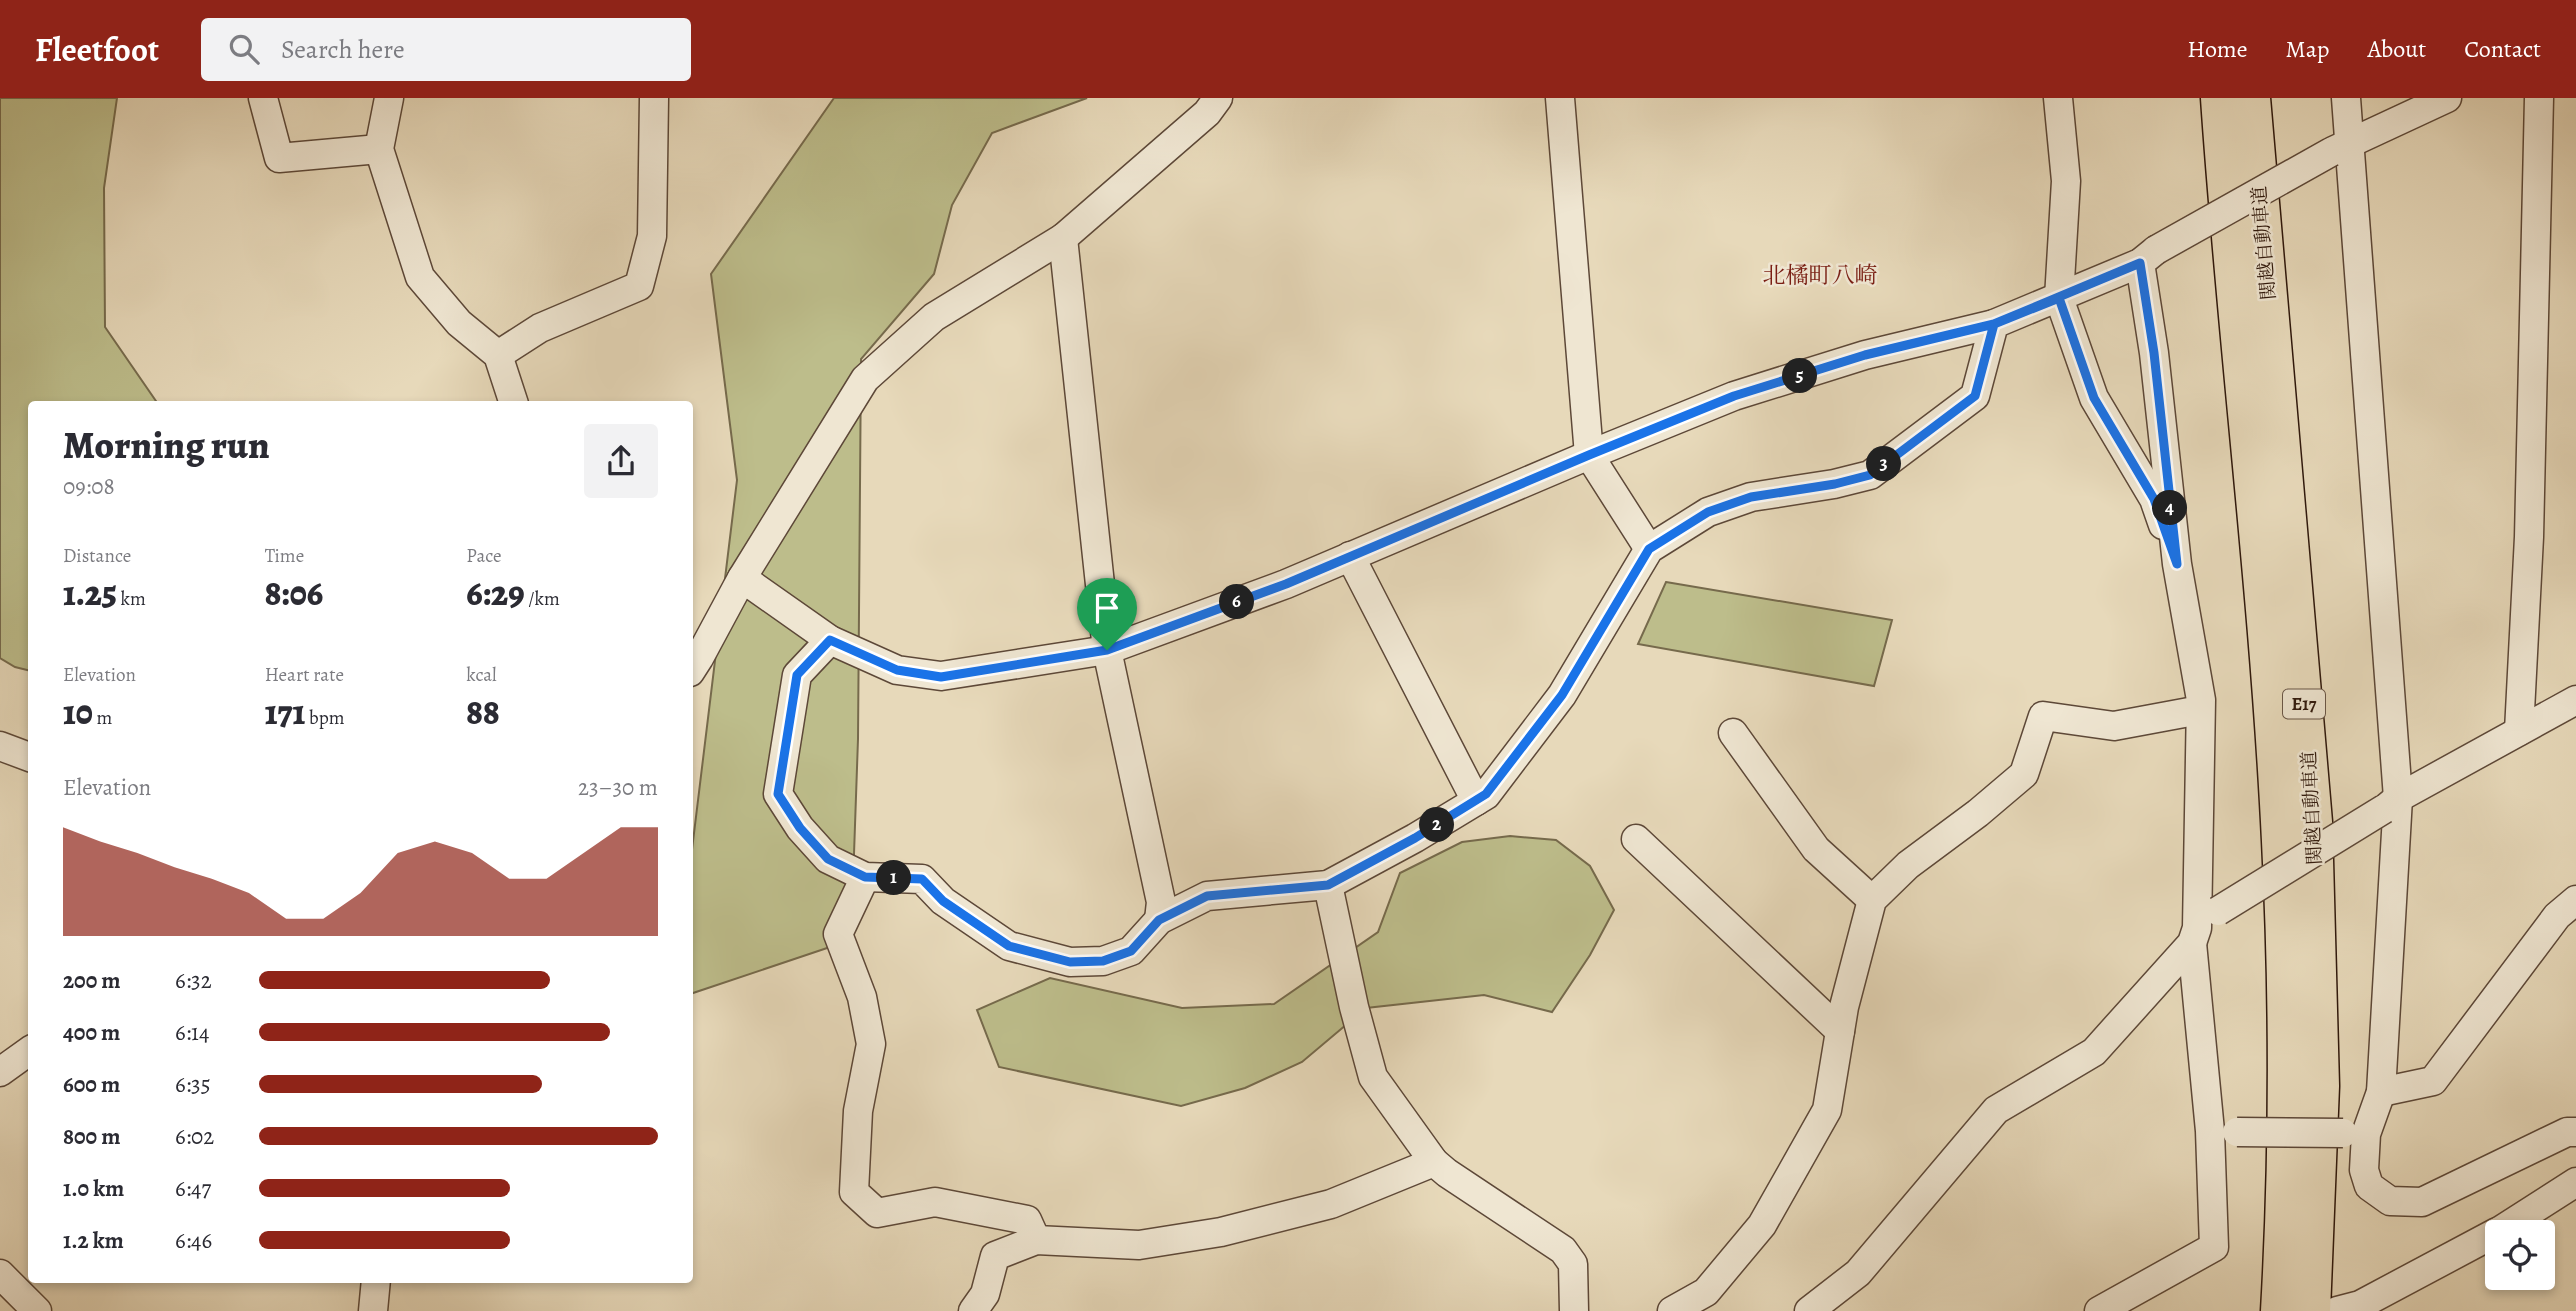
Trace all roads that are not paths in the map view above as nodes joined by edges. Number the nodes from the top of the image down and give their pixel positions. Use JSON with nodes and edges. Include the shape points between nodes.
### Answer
{"nodes":[{"id":1,"x":263,"y":98,"type":"edge"},
{"id":2,"x":389,"y":98,"type":"edge"},
{"id":3,"x":654,"y":98,"type":"edge"},
{"id":4,"x":1218,"y":98,"type":"edge"},
{"id":5,"x":1560,"y":98,"type":"edge"},
{"id":6,"x":2058,"y":98,"type":"edge"},
{"id":7,"x":2220,"y":98,"type":"edge"},
{"id":8,"x":2251,"y":98,"type":"edge"},
{"id":9,"x":2346,"y":98,"type":"edge"},
{"id":10,"x":2446,"y":98,"type":"edge"},
{"id":11,"x":2539,"y":98,"type":"edge"},
{"id":12,"x":2340,"y":148,"type":"junction"},
{"id":13,"x":379,"y":149,"type":"junction"},
{"id":14,"x":1063,"y":238,"type":"junction"},
{"id":15,"x":2148,"y":257,"type":"junction"},
{"id":16,"x":2059,"y":298,"type":"junction"},
{"id":17,"x":1994,"y":324,"type":"junction"},
{"id":18,"x":498,"y":355,"type":"junction"},
{"id":19,"x":513,"y":401,"type":"edge"},
{"id":20,"x":1589,"y":455,"type":"junction"},
{"id":21,"x":1649,"y":549,"type":"junction"},
{"id":22,"x":1350,"y":556,"type":"junction"},
{"id":23,"x":2177,"y":564,"type":"junction"},
{"id":24,"x":742,"y":578,"type":"junction"},
{"id":25,"x":830,"y":640,"type":"junction"},
{"id":26,"x":1107,"y":650,"type":"junction"},
{"id":27,"x":693,"y":667,"type":"edge"},
{"id":28,"x":2576,"y":700,"type":"edge"},
{"id":29,"x":2200,"y":710,"type":"junction"},
{"id":30,"x":2519,"y":731,"type":"junction"},
{"id":31,"x":1732,"y":733,"type":"dead end"},
{"id":32,"x":0,"y":746,"type":"edge"},
{"id":33,"x":28,"y":756,"type":"edge"},
{"id":34,"x":1476,"y":801,"type":"junction"},
{"id":35,"x":2391,"y":804,"type":"junction"},
{"id":36,"x":1636,"y":839,"type":"dead end"},
{"id":37,"x":865,"y":877,"type":"junction"},
{"id":38,"x":1328,"y":885,"type":"junction"},
{"id":39,"x":1872,"y":900,"type":"junction"},
{"id":40,"x":2576,"y":900,"type":"edge"},
{"id":41,"x":1159,"y":920,"type":"junction"},
{"id":42,"x":2202,"y":927,"type":"junction"},
{"id":43,"x":1840,"y":1031,"type":"junction"},
{"id":44,"x":28,"y":1052,"type":"edge"},
{"id":45,"x":0,"y":1072,"type":"edge"},
{"id":46,"x":2381,"y":1092,"type":"junction"},
{"id":47,"x":2223,"y":1131,"type":"junction"},
{"id":48,"x":2576,"y":1132,"type":"edge"},
{"id":49,"x":2355,"y":1134,"type":"junction"},
{"id":50,"x":1434,"y":1162,"type":"junction"},
{"id":51,"x":2576,"y":1182,"type":"edge"},
{"id":52,"x":2517,"y":1220,"type":"edge"},
{"id":53,"x":2485,"y":1239,"type":"edge"},
{"id":54,"x":1036,"y":1240,"type":"junction"},
{"id":55,"x":0,"y":1273,"type":"edge"},
{"id":56,"x":376,"y":1283,"type":"edge"},
{"id":57,"x":2352,"y":1309,"type":"edge"},
{"id":58,"x":37,"y":1311,"type":"edge"},
{"id":59,"x":373,"y":1311,"type":"edge"},
{"id":60,"x":973,"y":1311,"type":"edge"},
{"id":61,"x":1574,"y":1311,"type":"edge"},
{"id":62,"x":1672,"y":1311,"type":"edge"},
{"id":63,"x":1809,"y":1311,"type":"edge"},
{"id":64,"x":2099,"y":1311,"type":"edge"},
{"id":65,"x":2280,"y":1311,"type":"edge"},
{"id":66,"x":2311,"y":1311,"type":"edge"}],
"edges":[{"from":1,"to":13,"type":"street","via":[[279,158]]},
{"from":2,"to":13,"type":"street"},
{"from":3,"to":18,"type":"street","via":[[652,236],[639,286],[540,328]]},
{"from":4,"to":14,"type":"street","via":[[1208,113]]},
{"from":5,"to":20,"type":"street"},
{"from":6,"to":16,"type":"street","via":[[2066,181]]},
{"from":7,"to":65,"type":"highway","name":"関越自動車道","number":"E17","via":[[2282,852],[2288,1087]]},
{"from":8,"to":66,"type":"highway","name":"関越自動車道","number":"E17","via":[[2313,822],[2320,1086]]},
{"from":9,"to":12,"type":"street"},
{"from":10,"to":12,"type":"street"},
{"from":11,"to":30,"type":"street","via":[[2529,537]]},
{"from":12,"to":15,"type":"street","bridge":true},
{"from":12,"to":35,"type":"street"},
{"from":13,"to":18,"type":"street","via":[[420,277],[459,323]]},
{"from":14,"to":24,"type":"street","via":[[934,317],[865,379]]},
{"from":14,"to":26,"type":"street"},
{"from":15,"to":16,"type":"street"},
{"from":15,"to":23,"type":"street"},
{"from":16,"to":17,"type":"street"},
{"from":16,"to":23,"type":"street","via":[[2094,398],[2154,499]]},
{"from":17,"to":20,"type":"street","via":[[1865,355],[1734,396]]},
{"from":17,"to":21,"type":"street","via":[[1975,396],[1870,475],[1751,497],[1708,512]]},
{"from":18,"to":19,"type":"street"},
{"from":20,"to":21,"type":"street"},
{"from":20,"to":22,"type":"street"},
{"from":21,"to":34,"type":"street","via":[[1562,695]]},
{"from":22,"to":26,"type":"street"},
{"from":22,"to":34,"type":"street"},
{"from":23,"to":29,"type":"street"},
{"from":24,"to":25,"type":"street"},
{"from":24,"to":27,"type":"street"},
{"from":25,"to":26,"type":"street","via":[[897,670],[941,677]]},
{"from":25,"to":37,"type":"street","via":[[797,675],[778,794],[828,859]]},
{"from":26,"to":41,"type":"street","via":[[1161,902]]},
{"from":28,"to":30,"type":"street"},
{"from":29,"to":39,"type":"street","via":[[2114,726],[2043,716],[2024,774],[1908,864]]},
{"from":29,"to":42,"type":"street"},
{"from":30,"to":35,"type":"street"},
{"from":31,"to":39,"type":"street","via":[[1816,849]]},
{"from":32,"to":33,"type":"street"},
{"from":34,"to":38,"type":"street"},
{"from":35,"to":42,"type":"street","bridge":true},
{"from":35,"to":46,"type":"street"},
{"from":36,"to":43,"type":"street"},
{"from":37,"to":41,"type":"street","via":[[922,879],[943,901],[1009,946],[1070,962],[1103,961],[1131,951]]},
{"from":37,"to":54,"type":"street","via":[[838,934],[862,997],[871,1044],[858,1111],[854,1192],[877,1213],[935,1202],[1027,1220]]},
{"from":38,"to":41,"type":"street","via":[[1207,896]]},
{"from":38,"to":50,"type":"street","via":[[1373,1077]]},
{"from":39,"to":43,"type":"street"},
{"from":40,"to":46,"type":"street","via":[[2557,916],[2433,1081]]},
{"from":42,"to":47,"type":"street"},
{"from":42,"to":63,"type":"street","via":[[2094,1052],[1996,1110],[1858,1273]]},
{"from":43,"to":62,"type":"street","via":[[1827,1110],[1762,1225],[1706,1292]]},
{"from":44,"to":45,"type":"street"},
{"from":46,"to":49,"type":"street"},
{"from":47,"to":49,"type":"street","bridge":true},
{"from":47,"to":64,"type":"street","via":[[2214,1247]]},
{"from":48,"to":49,"type":"street","via":[[2567,1132],[2421,1202],[2390,1201],[2369,1186]]},
{"from":50,"to":54,"type":"street","via":[[1331,1204],[1221,1232],[1139,1245]]},
{"from":50,"to":61,"type":"street","via":[[1462,1186],[1563,1250],[1573,1264]]},
{"from":51,"to":52,"type":"street"},
{"from":53,"to":57,"type":"street"},
{"from":54,"to":60,"type":"street","via":[[995,1256],[985,1294]]},
{"from":55,"to":58,"type":"street"},
{"from":56,"to":59,"type":"street"}]}
